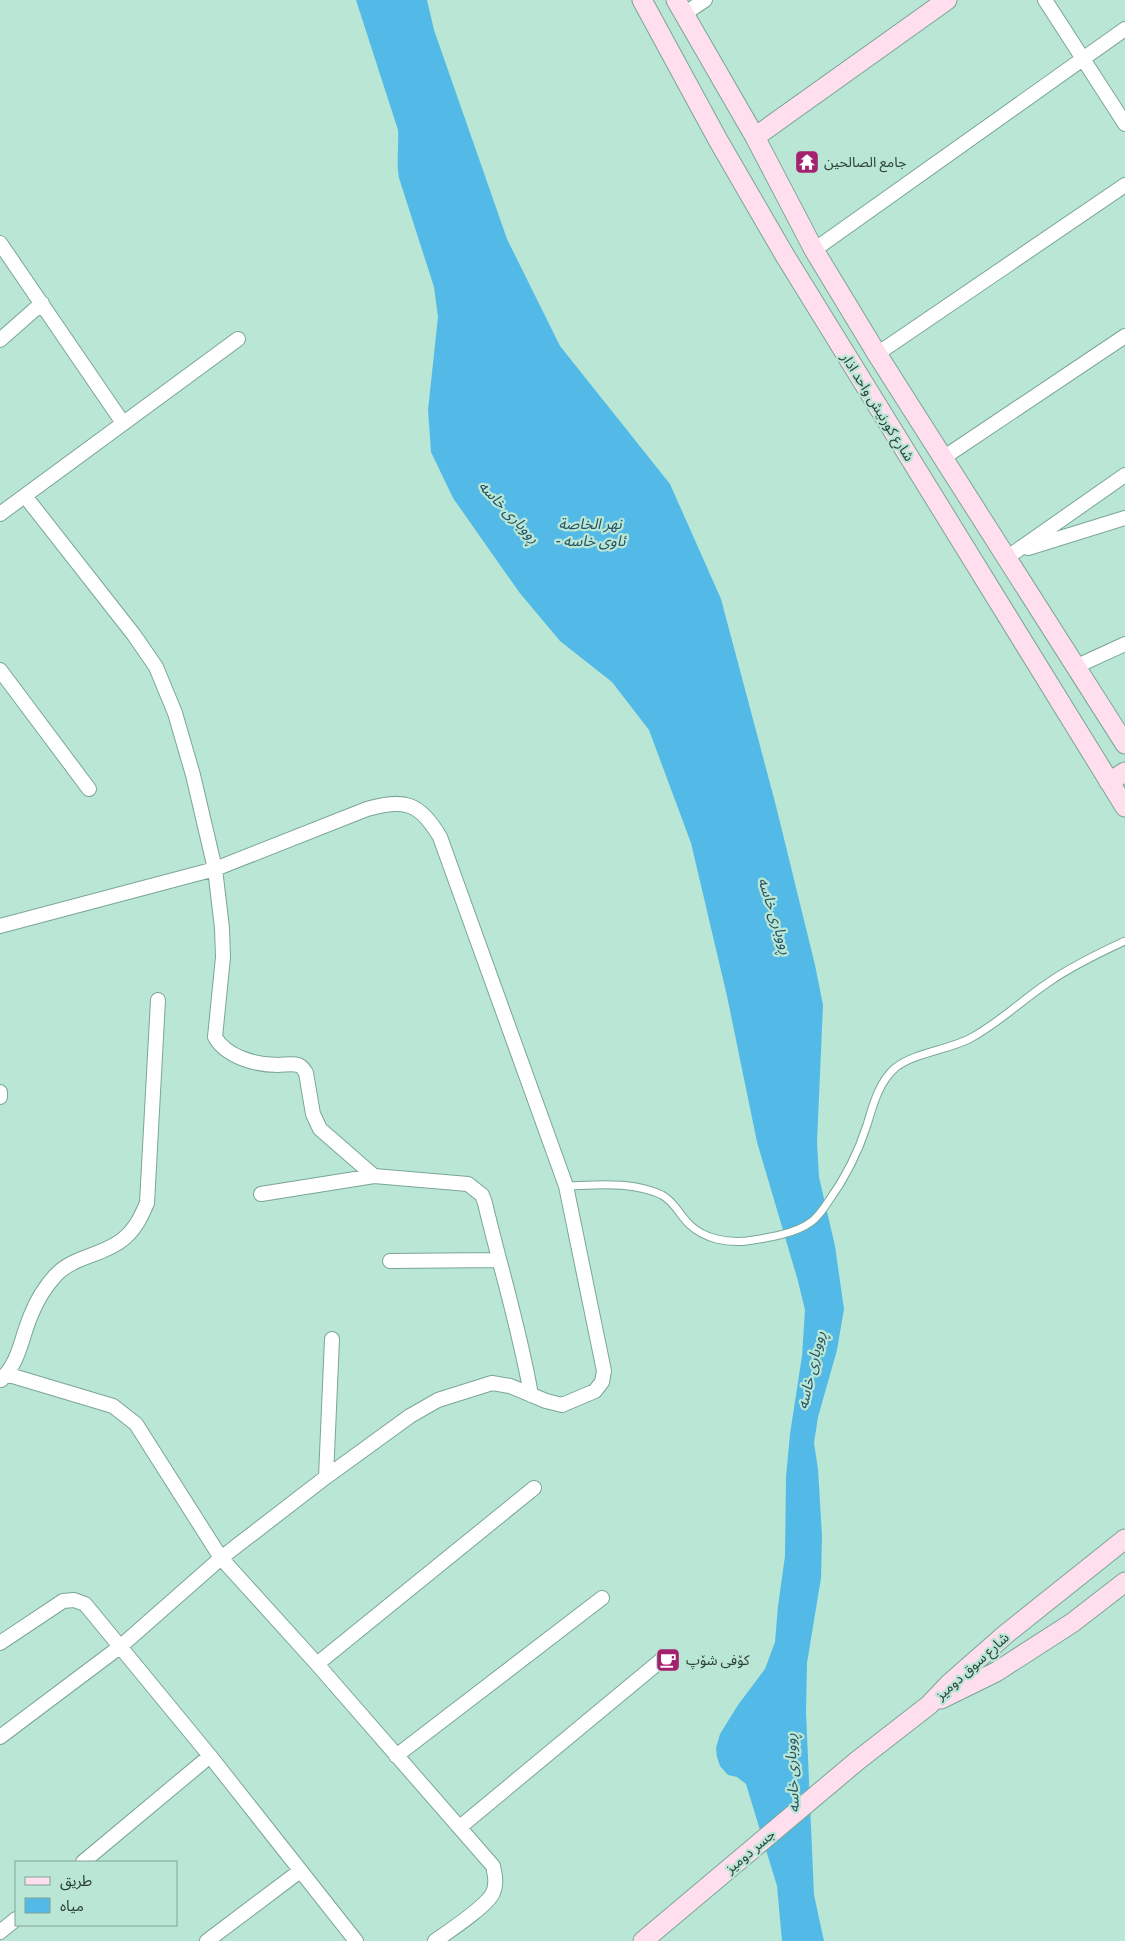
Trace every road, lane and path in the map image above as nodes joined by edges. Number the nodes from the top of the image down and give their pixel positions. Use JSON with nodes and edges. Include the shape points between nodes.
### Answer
{"nodes":[{"id":1,"x":642,"y":0,"type":"edge"},
{"id":2,"x":705,"y":0,"type":"edge"},
{"id":3,"x":947,"y":0,"type":"edge"},
{"id":4,"x":1045,"y":0,"type":"edge"},
{"id":5,"x":680,"y":7,"type":"edge"},
{"id":6,"x":1125,"y":29,"type":"edge"},
{"id":7,"x":1083,"y":58,"type":"junction"},
{"id":8,"x":1125,"y":124,"type":"edge"},
{"id":9,"x":755,"y":137,"type":"junction"},
{"id":10,"x":1125,"y":185,"type":"edge"},
{"id":11,"x":0,"y":243,"type":"edge"},
{"id":12,"x":814,"y":250,"type":"junction"},
{"id":13,"x":42,"y":303,"type":"junction"},
{"id":14,"x":1125,"y":336,"type":"edge"},
{"id":15,"x":238,"y":338,"type":"dead end"},
{"id":16,"x":0,"y":340,"type":"edge"},
{"id":17,"x":877,"y":354,"type":"junction"},
{"id":18,"x":123,"y":423,"type":"junction"},
{"id":19,"x":943,"y":458,"type":"junction"},
{"id":20,"x":1125,"y":475,"type":"edge"},
{"id":21,"x":25,"y":496,"type":"junction"},
{"id":22,"x":0,"y":514,"type":"edge"},
{"id":23,"x":1125,"y":518,"type":"edge"},
{"id":24,"x":1011,"y":554,"type":"junction"},
{"id":25,"x":1125,"y":644,"type":"edge"},
{"id":26,"x":1076,"y":666,"type":"junction"},
{"id":27,"x":0,"y":670,"type":"edge"},
{"id":28,"x":1125,"y":744,"type":"edge"},
{"id":29,"x":1125,"y":772,"type":"edge"},
{"id":30,"x":1109,"y":782,"type":"junction"},
{"id":31,"x":89,"y":789,"type":"dead end"},
{"id":32,"x":1125,"y":807,"type":"edge"},
{"id":33,"x":214,"y":869,"type":"junction"},
{"id":34,"x":0,"y":926,"type":"edge"},
{"id":35,"x":1125,"y":941,"type":"edge"},
{"id":36,"x":158,"y":1000,"type":"dead end"},
{"id":37,"x":0,"y":1092,"type":"edge"},
{"id":38,"x":0,"y":1097,"type":"edge"},
{"id":39,"x":374,"y":1176,"type":"junction"},
{"id":40,"x":566,"y":1186,"type":"junction"},
{"id":41,"x":261,"y":1194,"type":"dead end"},
{"id":42,"x":498,"y":1260,"type":"junction"},
{"id":43,"x":390,"y":1261,"type":"dead end"},
{"id":44,"x":332,"y":1339,"type":"dead end"},
{"id":45,"x":3,"y":1377,"type":"edge"},
{"id":46,"x":531,"y":1395,"type":"junction"},
{"id":47,"x":326,"y":1477,"type":"junction"},
{"id":48,"x":534,"y":1488,"type":"dead end"},
{"id":49,"x":1125,"y":1539,"type":"edge"},
{"id":50,"x":221,"y":1558,"type":"junction"},
{"id":51,"x":1125,"y":1582,"type":"edge"},
{"id":52,"x":602,"y":1598,"type":"dead end"},
{"id":53,"x":0,"y":1643,"type":"edge"},
{"id":54,"x":121,"y":1646,"type":"junction"},
{"id":55,"x":665,"y":1657,"type":"dead end"},
{"id":56,"x":317,"y":1664,"type":"junction"},
{"id":57,"x":929,"y":1706,"type":"junction"},
{"id":58,"x":0,"y":1737,"type":"edge"},
{"id":59,"x":210,"y":1756,"type":"junction"},
{"id":60,"x":396,"y":1756,"type":"junction"},
{"id":61,"x":460,"y":1827,"type":"junction"},
{"id":62,"x":84,"y":1861,"type":"edge"},
{"id":63,"x":300,"y":1871,"type":"junction"},
{"id":64,"x":15,"y":1920,"type":"edge"},
{"id":65,"x":0,"y":1932,"type":"edge"},
{"id":66,"x":207,"y":1941,"type":"edge"},
{"id":67,"x":356,"y":1941,"type":"edge"},
{"id":68,"x":436,"y":1941,"type":"edge"},
{"id":69,"x":643,"y":1941,"type":"edge"}],
"edges":[{"from":1,"to":30,"type":"main road","name":"شارع كورنيش واحد اذار","via":[[784,254]]},
{"from":2,"to":5,"type":"street"},
{"from":3,"to":9,"type":"main road"},
{"from":4,"to":7,"type":"street"},
{"from":5,"to":9,"type":"main road","name":"شارع كورنيش واحد اذار"},
{"from":6,"to":7,"type":"street"},
{"from":7,"to":8,"type":"street"},
{"from":7,"to":12,"type":"street"},
{"from":9,"to":12,"type":"main road","name":"شارع كورنيش واحد اذار"},
{"from":10,"to":17,"type":"street"},
{"from":11,"to":13,"type":"street"},
{"from":12,"to":17,"type":"main road","name":"شارع كورنيش واحد اذار"},
{"from":13,"to":16,"type":"street"},
{"from":13,"to":18,"type":"street"},
{"from":14,"to":19,"type":"street"},
{"from":15,"to":18,"type":"street"},
{"from":17,"to":19,"type":"main road","name":"شارع كورنيش واحد اذار"},
{"from":18,"to":21,"type":"street"},
{"from":19,"to":24,"type":"main road","name":"شارع كورنيش واحد اذار"},
{"from":20,"to":24,"type":"street"},
{"from":21,"to":22,"type":"street"},
{"from":21,"to":33,"type":"street","via":[[156,667],[175,714],[193,775]]},
{"from":23,"to":24,"type":"street"},
{"from":24,"to":26,"type":"main road","name":"شارع كورنيش واحد اذار"},
{"from":25,"to":26,"type":"street"},
{"from":26,"to":28,"type":"main road","name":"شارع كورنيش واحد اذار"},
{"from":27,"to":31,"type":"street"},
{"from":29,"to":30,"type":"main road"},
{"from":30,"to":32,"type":"main road","name":"شارع كورنيش واحد اذار"},
{"from":33,"to":34,"type":"street"},
{"from":33,"to":39,"type":"street","via":[[223,957],[215,1037],[220,1046],[253,1062],[293,1064],[303,1068],[313,1114],[320,1129]]},
{"from":33,"to":40,"type":"street","via":[[388,802],[410,806],[429,818],[440,837]]},
{"from":35,"to":40,"type":"lane","via":[[1049,982],[968,1039],[896,1068],[883,1083],[852,1165],[839,1188],[821,1213],[798,1229],[730,1242],[711,1238],[690,1225],[678,1208],[663,1196],[642,1188],[617,1184]]},
{"from":36,"to":45,"type":"street","via":[[147,1203],[138,1224],[122,1241],[77,1259],[56,1274],[40,1293],[22,1347]]},
{"from":37,"to":38,"type":"street"},
{"from":39,"to":41,"type":"street"},
{"from":39,"to":42,"type":"street","via":[[468,1184],[475,1188],[485,1203]]},
{"from":40,"to":46,"type":"street","via":[[604,1371],[602,1382],[595,1390],[562,1405]]},
{"from":42,"to":43,"type":"street"},
{"from":42,"to":46,"type":"street","via":[[526,1364]]},
{"from":44,"to":47,"type":"street"},
{"from":45,"to":50,"type":"street","via":[[113,1406],[136,1424]]},
{"from":46,"to":47,"type":"street","via":[[492,1383],[438,1400],[410,1416]]},
{"from":47,"to":50,"type":"street"},
{"from":48,"to":56,"type":"street"},
{"from":49,"to":57,"type":"main road","name":"شارع سوق دوميز","via":[[988,1649]]},
{"from":50,"to":54,"type":"street"},
{"from":50,"to":56,"type":"street"},
{"from":51,"to":57,"type":"main road","name":"شارع سوق دوميز","via":[[1072,1623],[996,1672]]},
{"from":52,"to":60,"type":"street"},
{"from":53,"to":54,"type":"street","via":[[52,1606],[74,1600],[85,1604]]},
{"from":54,"to":58,"type":"street"},
{"from":54,"to":59,"type":"street"},
{"from":55,"to":61,"type":"street"},
{"from":56,"to":60,"type":"street"},
{"from":57,"to":69,"type":"main road","name":"جسر دوميز","via":[[857,1761]]},
{"from":59,"to":62,"type":"street"},
{"from":59,"to":63,"type":"street"},
{"from":60,"to":61,"type":"street"},
{"from":61,"to":68,"type":"street","via":[[493,1866],[496,1880],[493,1894]]},
{"from":63,"to":66,"type":"street"},
{"from":63,"to":67,"type":"street"},
{"from":64,"to":65,"type":"street"}]}
